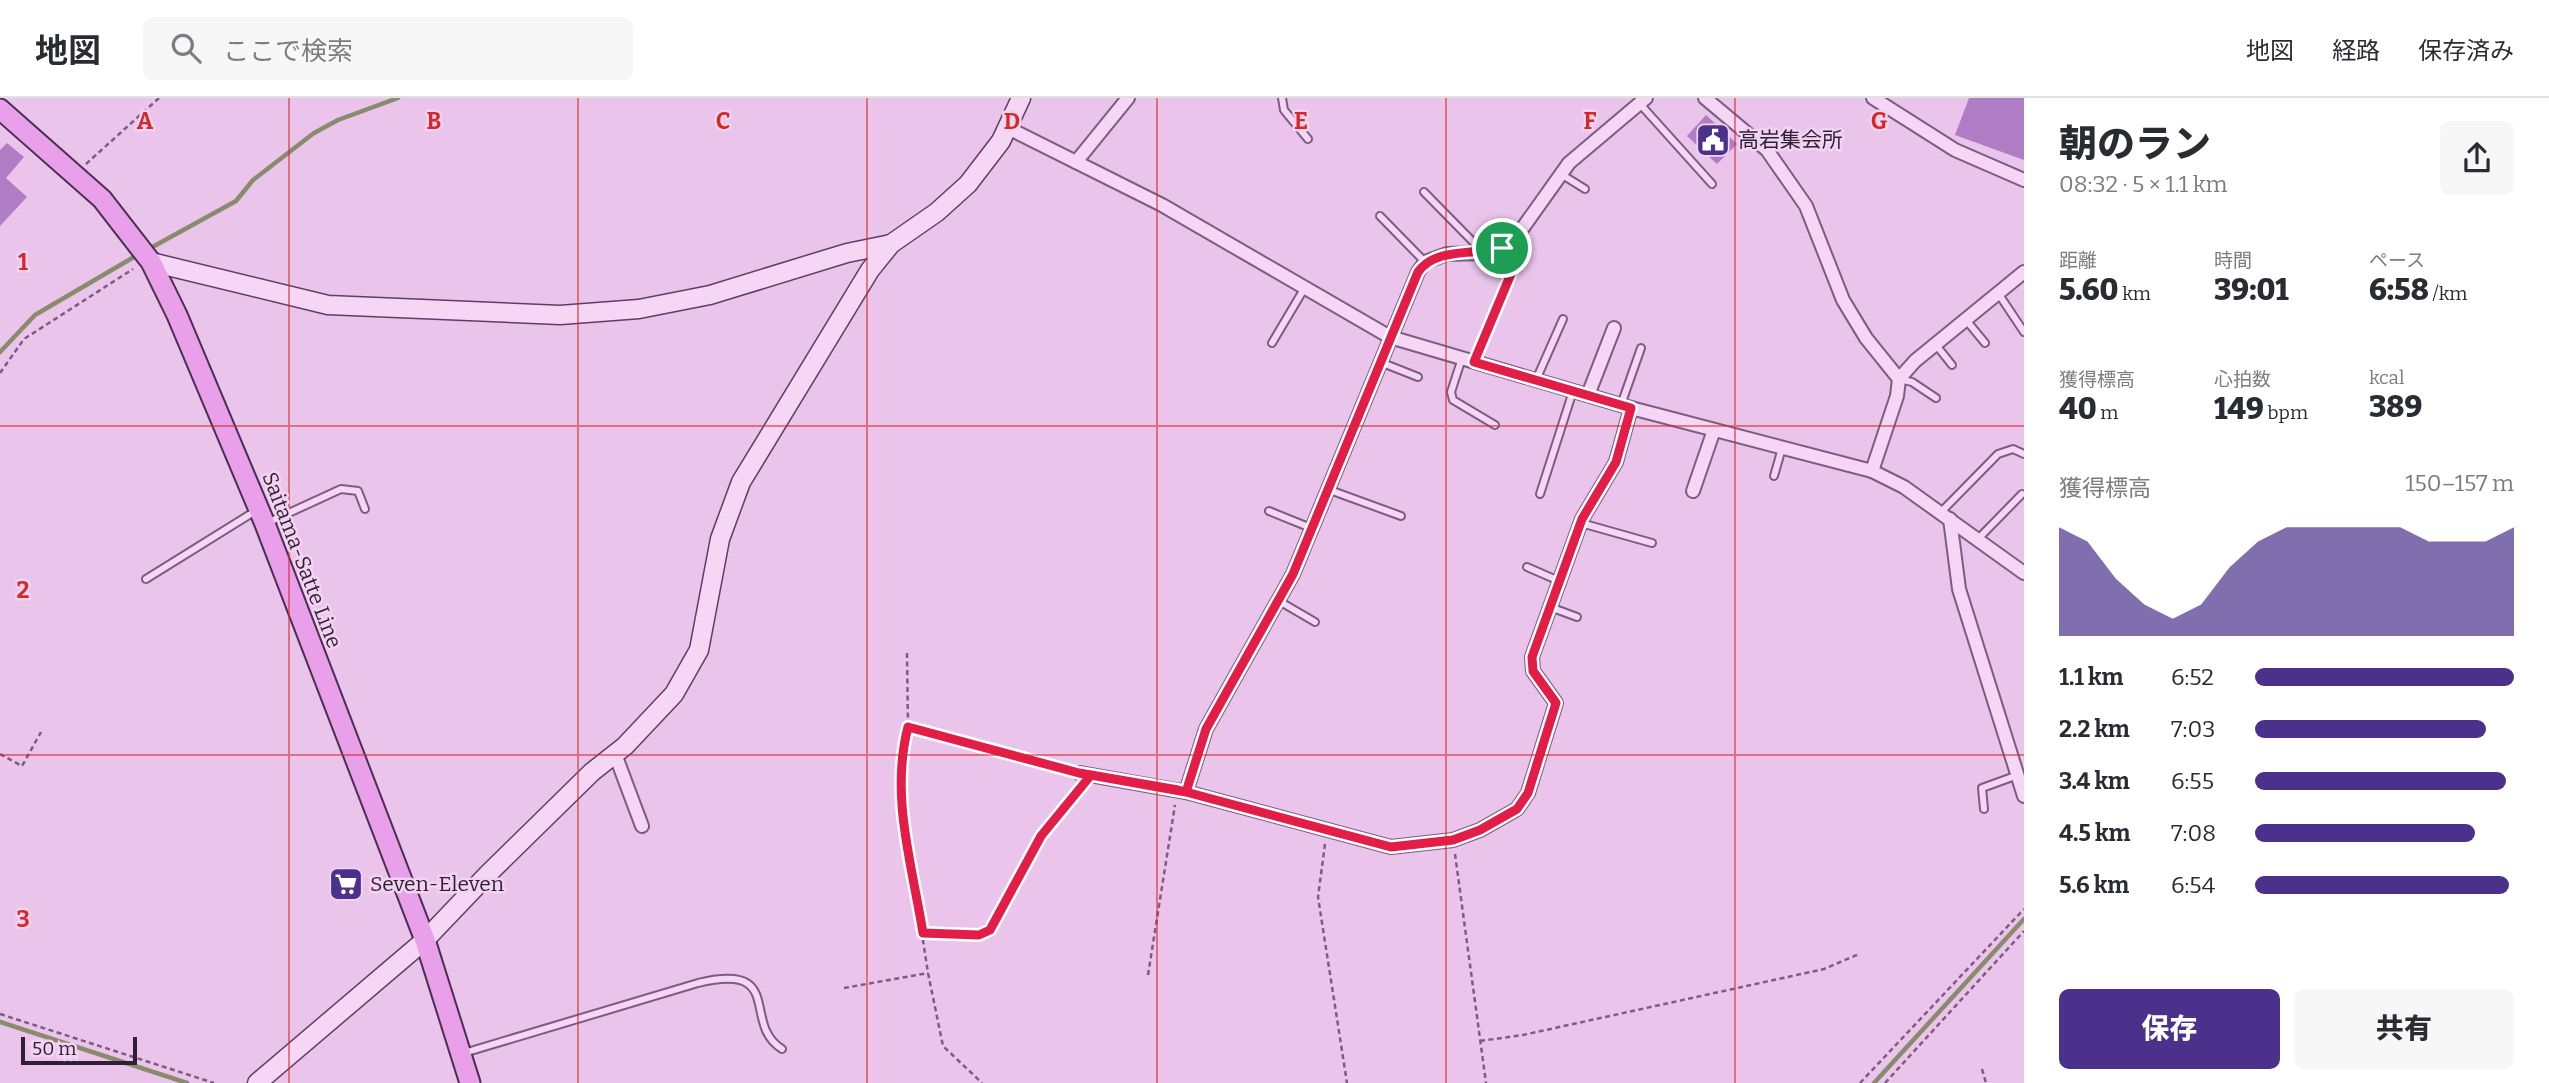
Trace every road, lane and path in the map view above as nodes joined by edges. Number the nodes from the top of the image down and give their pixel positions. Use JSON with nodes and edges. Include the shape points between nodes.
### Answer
{"nodes":[{"id":1,"x":159,"y":98,"type":"edge"},
{"id":2,"x":1021,"y":98,"type":"edge"},
{"id":3,"x":1128,"y":98,"type":"edge"},
{"id":4,"x":1282,"y":98,"type":"edge"},
{"id":5,"x":1705,"y":98,"type":"edge"},
{"id":6,"x":1873,"y":98,"type":"edge"},
{"id":7,"x":1643,"y":101,"type":"edge"},
{"id":8,"x":0,"y":109,"type":"edge"},
{"id":9,"x":1008,"y":128,"type":"junction"},
{"id":10,"x":1308,"y":139,"type":"dead end"},
{"id":11,"x":1076,"y":162,"type":"junction"},
{"id":12,"x":1561,"y":174,"type":"junction"},
{"id":13,"x":74,"y":175,"type":"junction"},
{"id":14,"x":2024,"y":180,"type":"edge"},
{"id":15,"x":1712,"y":184,"type":"dead end"},
{"id":16,"x":1585,"y":189,"type":"dead end"},
{"id":17,"x":1424,"y":192,"type":"dead end"},
{"id":18,"x":1380,"y":216,"type":"dead end"},
{"id":19,"x":891,"y":244,"type":"junction"},
{"id":20,"x":1502,"y":248,"type":"junction"},
{"id":21,"x":1484,"y":253,"type":"junction"},
{"id":22,"x":151,"y":262,"type":"junction"},
{"id":23,"x":1425,"y":262,"type":"junction"},
{"id":24,"x":2024,"y":272,"type":"edge"},
{"id":25,"x":1304,"y":289,"type":"junction"},
{"id":26,"x":1998,"y":293,"type":"junction"},
{"id":27,"x":1563,"y":319,"type":"dead end"},
{"id":28,"x":1966,"y":319,"type":"junction"},
{"id":29,"x":1614,"y":328,"type":"dead end"},
{"id":30,"x":2024,"y":332,"type":"edge"},
{"id":31,"x":1390,"y":337,"type":"junction"},
{"id":32,"x":1272,"y":343,"type":"dead end"},
{"id":33,"x":1985,"y":343,"type":"dead end"},
{"id":34,"x":1935,"y":344,"type":"junction"},
{"id":35,"x":1641,"y":348,"type":"dead end"},
{"id":36,"x":1468,"y":360,"type":"junction"},
{"id":37,"x":1380,"y":362,"type":"junction"},
{"id":38,"x":1952,"y":365,"type":"dead end"},
{"id":39,"x":0,"y":373,"type":"edge"},
{"id":40,"x":1418,"y":377,"type":"dead end"},
{"id":41,"x":1899,"y":379,"type":"junction"},
{"id":42,"x":1536,"y":380,"type":"junction"},
{"id":43,"x":1573,"y":391,"type":"junction"},
{"id":44,"x":1588,"y":395,"type":"junction"},
{"id":45,"x":1936,"y":398,"type":"dead end"},
{"id":46,"x":1626,"y":406,"type":"junction"},
{"id":47,"x":1495,"y":425,"type":"dead end"},
{"id":48,"x":1714,"y":429,"type":"junction"},
{"id":49,"x":1782,"y":448,"type":"junction"},
{"id":50,"x":2024,"y":454,"type":"edge"},
{"id":51,"x":1871,"y":471,"type":"junction"},
{"id":52,"x":1774,"y":476,"type":"dead end"},
{"id":53,"x":1327,"y":489,"type":"junction"},
{"id":54,"x":1693,"y":491,"type":"dead end"},
{"id":55,"x":1540,"y":494,"type":"dead end"},
{"id":56,"x":2022,"y":495,"type":"dead end"},
{"id":57,"x":365,"y":509,"type":"dead end"},
{"id":58,"x":1269,"y":511,"type":"dead end"},
{"id":59,"x":262,"y":516,"type":"junction"},
{"id":60,"x":1401,"y":516,"type":"dead end"},
{"id":61,"x":1945,"y":516,"type":"junction"},
{"id":62,"x":1581,"y":523,"type":"junction"},
{"id":63,"x":1311,"y":528,"type":"junction"},
{"id":64,"x":1978,"y":539,"type":"junction"},
{"id":65,"x":1653,"y":543,"type":"dead end"},
{"id":66,"x":1527,"y":566,"type":"dead end"},
{"id":67,"x":2024,"y":573,"type":"edge"},
{"id":68,"x":146,"y":579,"type":"dead end"},
{"id":69,"x":1559,"y":581,"type":"junction"},
{"id":70,"x":1279,"y":601,"type":"junction"},
{"id":71,"x":1549,"y":607,"type":"junction"},
{"id":72,"x":1577,"y":617,"type":"dead end"},
{"id":73,"x":1315,"y":622,"type":"dead end"},
{"id":74,"x":907,"y":653,"type":"dead end"},
{"id":75,"x":908,"y":727,"type":"junction"},
{"id":76,"x":41,"y":732,"type":"dead end"},
{"id":77,"x":0,"y":754,"type":"edge"},
{"id":78,"x":615,"y":754,"type":"junction"},
{"id":79,"x":2020,"y":771,"type":"edge"},
{"id":80,"x":1085,"y":774,"type":"junction"},
{"id":81,"x":1182,"y":791,"type":"junction"},
{"id":82,"x":2024,"y":796,"type":"edge"},
{"id":83,"x":1984,"y":809,"type":"dead end"},
{"id":84,"x":642,"y":826,"type":"dead end"},
{"id":85,"x":1326,"y":831,"type":"junction"},
{"id":86,"x":1453,"y":840,"type":"junction"},
{"id":87,"x":2024,"y":909,"type":"edge"},
{"id":88,"x":2024,"y":931,"type":"edge"},
{"id":89,"x":923,"y":933,"type":"junction"},
{"id":90,"x":425,"y":940,"type":"junction"},
{"id":91,"x":1859,"y":954,"type":"dead end"},
{"id":92,"x":928,"y":972,"type":"junction"},
{"id":93,"x":1149,"y":975,"type":"dead end"},
{"id":94,"x":844,"y":988,"type":"dead end"},
{"id":95,"x":0,"y":1014,"type":"edge"},
{"id":96,"x":1480,"y":1041,"type":"junction"},
{"id":97,"x":782,"y":1049,"type":"dead end"},
{"id":98,"x":462,"y":1054,"type":"junction"},
{"id":99,"x":1982,"y":1069,"type":"dead end"},
{"id":100,"x":214,"y":1083,"type":"edge"},
{"id":101,"x":257,"y":1083,"type":"edge"},
{"id":102,"x":470,"y":1083,"type":"edge"},
{"id":103,"x":982,"y":1083,"type":"edge"},
{"id":104,"x":1347,"y":1083,"type":"edge"},
{"id":105,"x":1486,"y":1083,"type":"edge"},
{"id":106,"x":1860,"y":1083,"type":"edge"},
{"id":107,"x":1885,"y":1083,"type":"edge"},
{"id":108,"x":1986,"y":1083,"type":"edge"}],
"edges":[{"from":1,"to":13,"type":"path"},
{"from":2,"to":9,"type":"street"},
{"from":3,"to":11,"type":"street"},
{"from":4,"to":10,"type":"lane","via":[[1284,110]]},
{"from":5,"to":41,"type":"street","via":[[1767,150],[1806,206],[1843,300]]},
{"from":6,"to":14,"type":"street","via":[[1955,150]]},
{"from":7,"to":12,"type":"street","via":[[1598,136]]},
{"from":7,"to":15,"type":"lane"},
{"from":8,"to":13,"type":"main road","name":"Saitama-Satte Line"},
{"from":9,"to":11,"type":"street"},
{"from":9,"to":19,"type":"street","via":[[968,184]]},
{"from":11,"to":25,"type":"street","via":[[1162,205]]},
{"from":12,"to":16,"type":"lane"},
{"from":12,"to":20,"type":"street","via":[[1517,236]]},
{"from":13,"to":22,"type":"main road","name":"Saitama-Satte Line","via":[[102,199]]},
{"from":17,"to":21,"type":"lane"},
{"from":18,"to":23,"type":"lane"},
{"from":19,"to":22,"type":"street","via":[[710,295],[639,309],[560,315],[328,305]]},
{"from":19,"to":78,"type":"street","via":[[870,270],[741,482],[719,539],[699,650],[689,670],[674,694]]},
{"from":20,"to":21,"type":"street"},
{"from":20,"to":36,"type":"lane","via":[[1513,269]]},
{"from":21,"to":23,"type":"street","via":[[1447,254]]},
{"from":22,"to":39,"type":"path","via":[[135,267],[36,329]]},
{"from":22,"to":59,"type":"main road","name":"Saitama-Satte Line"},
{"from":23,"to":31,"type":"street"},
{"from":24,"to":26,"type":"street"},
{"from":25,"to":31,"type":"street"},
{"from":25,"to":32,"type":"lane"},
{"from":26,"to":28,"type":"street"},
{"from":26,"to":30,"type":"lane"},
{"from":27,"to":42,"type":"lane"},
{"from":28,"to":33,"type":"lane"},
{"from":28,"to":34,"type":"street"},
{"from":29,"to":44,"type":"street"},
{"from":31,"to":36,"type":"street"},
{"from":31,"to":37,"type":"street"},
{"from":34,"to":38,"type":"lane"},
{"from":34,"to":41,"type":"street"},
{"from":35,"to":46,"type":"lane"},
{"from":36,"to":42,"type":"street"},
{"from":36,"to":47,"type":"lane","via":[[1451,393],[1454,400]]},
{"from":37,"to":40,"type":"lane"},
{"from":37,"to":53,"type":"street"},
{"from":41,"to":45,"type":"lane"},
{"from":41,"to":51,"type":"street"},
{"from":42,"to":43,"type":"street"},
{"from":43,"to":44,"type":"street"},
{"from":43,"to":55,"type":"lane"},
{"from":44,"to":46,"type":"street"},
{"from":46,"to":48,"type":"street"},
{"from":46,"to":62,"type":"street","via":[[1616,462]]},
{"from":48,"to":49,"type":"street"},
{"from":48,"to":54,"type":"street"},
{"from":49,"to":51,"type":"street"},
{"from":49,"to":52,"type":"lane"},
{"from":50,"to":61,"type":"lane","via":[[2013,449],[1998,454]]},
{"from":51,"to":61,"type":"street"},
{"from":53,"to":60,"type":"lane"},
{"from":53,"to":63,"type":"street"},
{"from":56,"to":64,"type":"lane"},
{"from":57,"to":59,"type":"lane","via":[[358,491],[341,489]]},
{"from":58,"to":63,"type":"lane"},
{"from":59,"to":68,"type":"lane"},
{"from":59,"to":90,"type":"main road","name":"Saitama-Satte Line"},
{"from":61,"to":64,"type":"street"},
{"from":61,"to":79,"type":"street","via":[[1959,589]]},
{"from":62,"to":65,"type":"lane"},
{"from":62,"to":69,"type":"street"},
{"from":63,"to":70,"type":"street"},
{"from":64,"to":67,"type":"street"},
{"from":66,"to":69,"type":"lane"},
{"from":69,"to":71,"type":"street"},
{"from":70,"to":73,"type":"lane"},
{"from":70,"to":81,"type":"street","via":[[1206,729]]},
{"from":71,"to":72,"type":"lane"},
{"from":71,"to":86,"type":"street","via":[[1532,657],[1533,671],[1556,703],[1528,793],[1517,809]]},
{"from":74,"to":75,"type":"path"},
{"from":75,"to":80,"type":"path"},
{"from":75,"to":89,"type":"path","via":[[900,792]]},
{"from":76,"to":77,"type":"path","via":[[22,766]]},
{"from":78,"to":84,"type":"street"},
{"from":78,"to":90,"type":"street","via":[[496,865]]},
{"from":79,"to":82,"type":"street"},
{"from":79,"to":83,"type":"lane","via":[[1982,788]]},
{"from":80,"to":81,"type":"street"},
{"from":80,"to":89,"type":"path","via":[[1041,836],[990,930],[979,935]]},
{"from":81,"to":85,"type":"street"},
{"from":81,"to":93,"type":"path"},
{"from":85,"to":86,"type":"street","via":[[1391,847]]},
{"from":85,"to":104,"type":"path","via":[[1318,897]]},
{"from":86,"to":96,"type":"path"},
{"from":87,"to":106,"type":"path"},
{"from":88,"to":107,"type":"path"},
{"from":89,"to":92,"type":"path"},
{"from":90,"to":98,"type":"main road","name":"Saitama-Satte Line"},
{"from":90,"to":101,"type":"street"},
{"from":91,"to":96,"type":"path","via":[[1824,969]]},
{"from":92,"to":94,"type":"path"},
{"from":92,"to":103,"type":"path","via":[[941,1042]]},
{"from":95,"to":100,"type":"path"},
{"from":96,"to":105,"type":"path"},
{"from":97,"to":98,"type":"lane","via":[[769,1036],[751,987],[741,978],[730,978],[698,983]]},
{"from":98,"to":102,"type":"main road","name":"Saitama-Satte Line"},
{"from":99,"to":108,"type":"path"}]}
